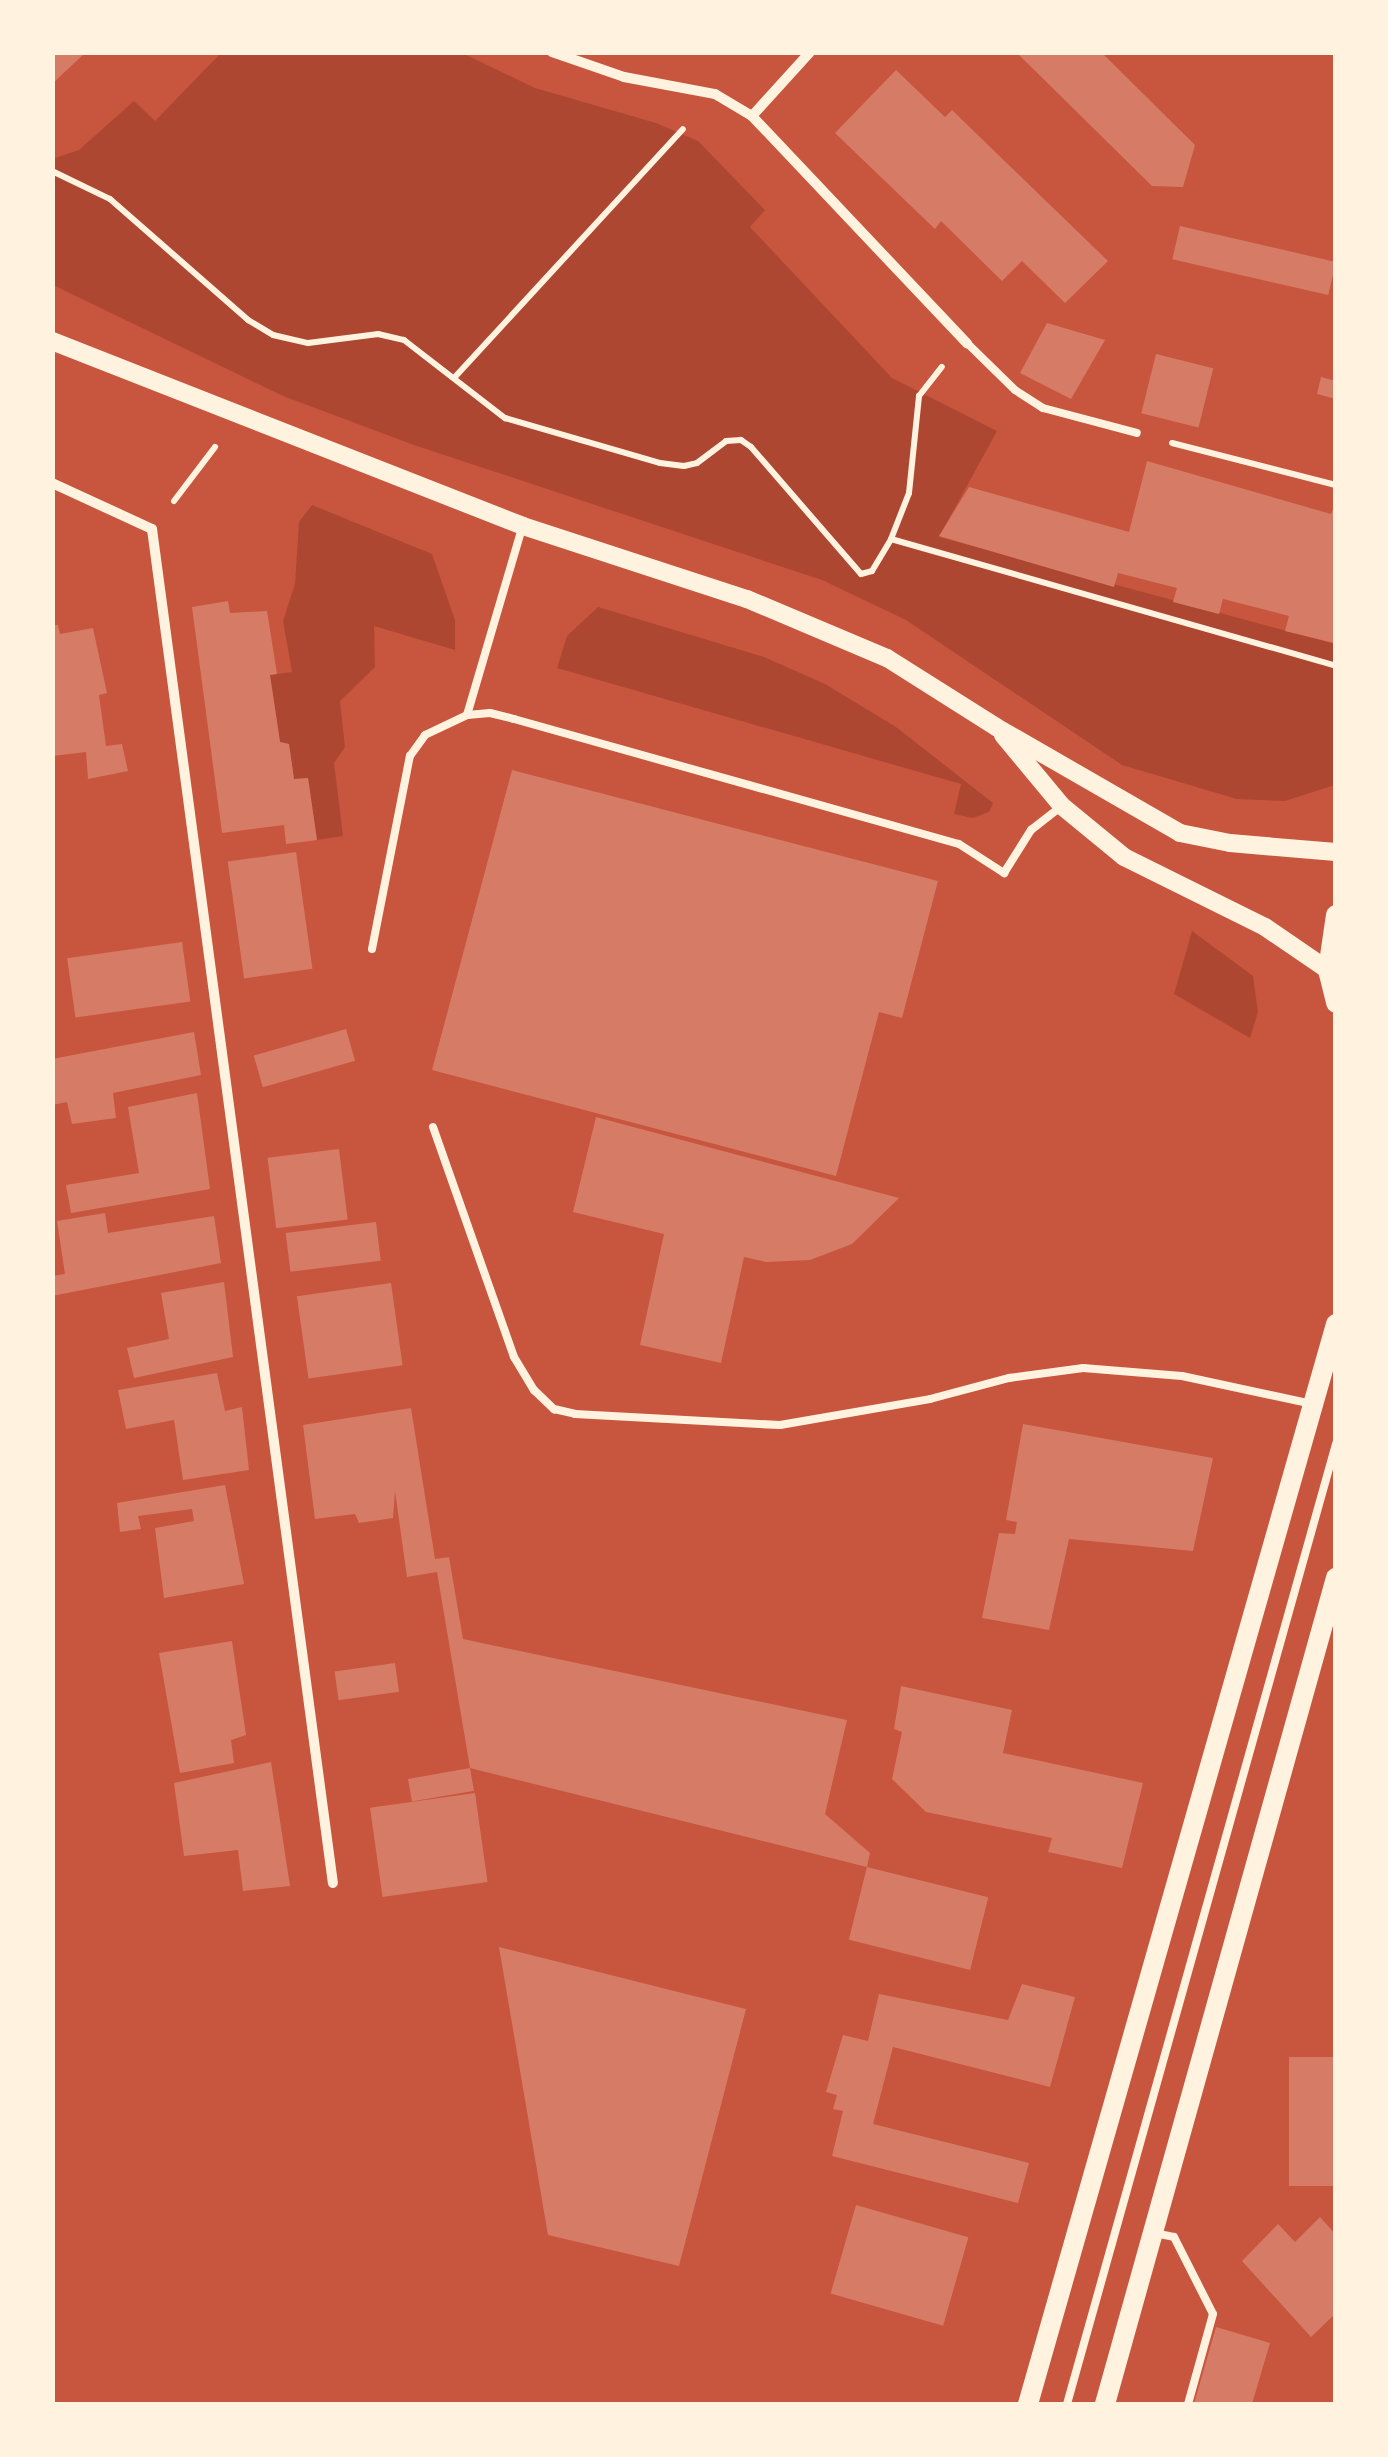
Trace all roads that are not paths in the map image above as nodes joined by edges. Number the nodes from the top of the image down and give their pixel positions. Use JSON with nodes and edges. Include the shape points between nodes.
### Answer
{"nodes":[{"id":1,"x":552,"y":52,"type":"edge"},
{"id":2,"x":810,"y":52,"type":"edge"},
{"id":3,"x":752,"y":116,"type":"junction"},
{"id":4,"x":52,"y":341,"type":"edge"},
{"id":5,"x":967,"y":342,"type":"joint"},
{"id":6,"x":1137,"y":433,"type":"road end"},
{"id":7,"x":52,"y":483,"type":"edge"},
{"id":8,"x":523,"y":526,"type":"junction"},
{"id":9,"x":466,"y":715,"type":"junction"},
{"id":10,"x":996,"y":727,"type":"junction"},
{"id":11,"x":1062,"y":806,"type":"junction"},
{"id":12,"x":1336,"y":852,"type":"edge"},
{"id":13,"x":1336,"y":915,"type":"edge"},
{"id":14,"x":372,"y":949,"type":"dead end"},
{"id":15,"x":1328,"y":970,"type":"junction"},
{"id":16,"x":1336,"y":1003,"type":"edge"},
{"id":17,"x":432,"y":1127,"type":"dead end"},
{"id":18,"x":1336,"y":1324,"type":"edge"},
{"id":19,"x":1313,"y":1404,"type":"junction"},
{"id":20,"x":1336,"y":1444,"type":"edge"},
{"id":21,"x":1336,"y":1578,"type":"edge"},
{"id":22,"x":333,"y":1884,"type":"dead end"},
{"id":23,"x":1153,"y":2233,"type":"junction"},
{"id":24,"x":1028,"y":2404,"type":"edge"},
{"id":25,"x":1067,"y":2404,"type":"edge"},
{"id":26,"x":1105,"y":2404,"type":"edge"},
{"id":27,"x":1188,"y":2404,"type":"edge"}],
"edges":[{"from":1,"to":3,"type":"street","via":[[624,76],[715,94]]},
{"from":2,"to":3,"type":"street"},
{"from":3,"to":5,"type":"street"},
{"from":4,"to":8,"type":"street"},
{"from":5,"to":6,"type":"lane","via":[[1043,408]]},
{"from":7,"to":22,"type":"street","via":[[152,530]]},
{"from":8,"to":9,"type":"lane"},
{"from":8,"to":10,"type":"street","via":[[747,599],[887,658]]},
{"from":9,"to":11,"type":"lane","via":[[514,718],[959,844],[1004,873],[1032,830]]},
{"from":9,"to":14,"type":"lane","via":[[425,735],[410,756]]},
{"from":10,"to":11,"type":"street"},
{"from":10,"to":12,"type":"street","via":[[1180,833]]},
{"from":11,"to":15,"type":"street","via":[[1124,856],[1265,927]]},
{"from":13,"to":15,"type":"main road"},
{"from":15,"to":16,"type":"main road"},
{"from":17,"to":19,"type":"lane","via":[[514,1357],[554,1408],[780,1425],[1084,1368],[1182,1376]]},
{"from":18,"to":19,"type":"main road"},
{"from":19,"to":24,"type":"main road"},
{"from":20,"to":25,"type":"lane"},
{"from":21,"to":23,"type":"main road"},
{"from":23,"to":26,"type":"main road"},
{"from":23,"to":27,"type":"lane","via":[[1174,2237],[1213,2314]]}]}
